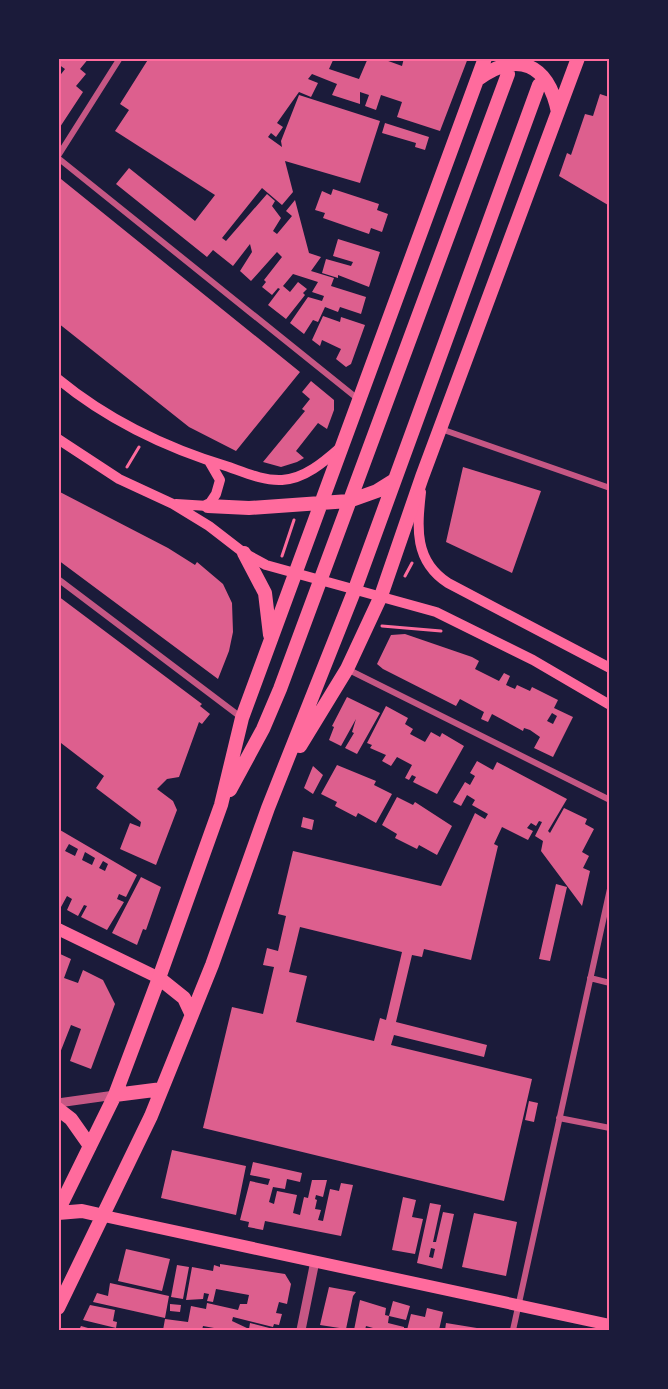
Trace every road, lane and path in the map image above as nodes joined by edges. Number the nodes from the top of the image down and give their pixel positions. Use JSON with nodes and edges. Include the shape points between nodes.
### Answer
{"nodes":[{"id":1,"x":120,"y":58,"type":"edge"},
{"id":2,"x":485,"y":58,"type":"edge"},
{"id":3,"x":578,"y":58,"type":"edge"},
{"id":4,"x":508,"y":74,"type":"dead end"},
{"id":5,"x":478,"y":79,"type":"junction"},
{"id":6,"x":539,"y":85,"type":"dead end"},
{"id":7,"x":558,"y":112,"type":"junction"},
{"id":8,"x":58,"y":157,"type":"edge"},
{"id":9,"x":58,"y":379,"type":"edge"},
{"id":10,"x":359,"y":400,"type":"junction"},
{"id":11,"x":440,"y":429,"type":"junction"},
{"id":12,"x":146,"y":436,"type":"junction"},
{"id":13,"x":58,"y":439,"type":"edge"},
{"id":14,"x":342,"y":447,"type":"junction"},
{"id":15,"x":209,"y":461,"type":"junction"},
{"id":16,"x":422,"y":477,"type":"junction"},
{"id":17,"x":119,"y":479,"type":"junction"},
{"id":18,"x":393,"y":481,"type":"junction"},
{"id":19,"x":609,"y":488,"type":"edge"},
{"id":20,"x":349,"y":501,"type":"junction"},
{"id":21,"x":321,"y":503,"type":"junction"},
{"id":22,"x":173,"y":504,"type":"junction"},
{"id":23,"x":300,"y":504,"type":"junction"},
{"id":24,"x":208,"y":506,"type":"junction"},
{"id":25,"x":244,"y":553,"type":"junction"},
{"id":26,"x":277,"y":569,"type":"junction"},
{"id":27,"x":295,"y":574,"type":"junction"},
{"id":28,"x":58,"y":579,"type":"edge"},
{"id":29,"x":319,"y":580,"type":"junction"},
{"id":30,"x":355,"y":589,"type":"junction"},
{"id":31,"x":381,"y":596,"type":"junction"},
{"id":32,"x":452,"y":619,"type":"junction"},
{"id":33,"x":381,"y":626,"type":"dead end"},
{"id":34,"x":271,"y":639,"type":"junction"},
{"id":35,"x":609,"y":668,"type":"edge"},
{"id":36,"x":347,"y":669,"type":"junction"},
{"id":37,"x":609,"y":705,"type":"edge"},
{"id":38,"x":242,"y":718,"type":"junction"},
{"id":39,"x":283,"y":773,"type":"junction"},
{"id":40,"x":609,"y":800,"type":"edge"},
{"id":41,"x":221,"y":805,"type":"junction"},
{"id":42,"x":609,"y":889,"type":"edge"},
{"id":43,"x":58,"y":929,"type":"edge"},
{"id":44,"x":159,"y":978,"type":"junction"},
{"id":45,"x":590,"y":978,"type":"junction"},
{"id":46,"x":609,"y":983,"type":"edge"},
{"id":47,"x":191,"y":1013,"type":"junction"},
{"id":48,"x":162,"y":1089,"type":"junction"},
{"id":49,"x":115,"y":1095,"type":"junction"},
{"id":50,"x":58,"y":1103,"type":"edge"},
{"id":51,"x":58,"y":1109,"type":"edge"},
{"id":52,"x":559,"y":1118,"type":"junction"},
{"id":53,"x":609,"y":1128,"type":"edge"},
{"id":54,"x":90,"y":1146,"type":"junction"},
{"id":55,"x":58,"y":1212,"type":"edge"},
{"id":56,"x":104,"y":1216,"type":"junction"},
{"id":57,"x":315,"y":1261,"type":"junction"},
{"id":58,"x":518,"y":1305,"type":"junction"},
{"id":59,"x":58,"y":1308,"type":"edge"},
{"id":60,"x":609,"y":1325,"type":"edge"},
{"id":61,"x":301,"y":1330,"type":"edge"},
{"id":62,"x":513,"y":1330,"type":"edge"}],
"edges":[{"from":1,"to":8,"type":"street"},
{"from":2,"to":5,"type":"highway"},
{"from":3,"to":7,"type":"highway"},
{"from":4,"to":20,"type":"highway"},
{"from":5,"to":7,"type":"highway","via":[[499,65],[522,63],[533,67],[551,86]]},
{"from":5,"to":10,"type":"highway"},
{"from":6,"to":18,"type":"highway"},
{"from":7,"to":11,"type":"highway"},
{"from":8,"to":10,"type":"street"},
{"from":9,"to":12,"type":"main road","via":[[104,414]]},
{"from":10,"to":14,"type":"highway"},
{"from":11,"to":16,"type":"highway"},
{"from":11,"to":19,"type":"street"},
{"from":12,"to":15,"type":"main road"},
{"from":12,"to":17,"type":"path"},
{"from":13,"to":17,"type":"main road"},
{"from":14,"to":15,"type":"main road","via":[[302,475],[283,480]]},
{"from":14,"to":21,"type":"highway"},
{"from":15,"to":24,"type":"main road","via":[[220,480]]},
{"from":16,"to":31,"type":"highway"},
{"from":16,"to":35,"type":"main road","via":[[418,539],[434,572]]},
{"from":17,"to":22,"type":"main road"},
{"from":18,"to":20,"type":"highway"},
{"from":18,"to":30,"type":"highway"},
{"from":20,"to":21,"type":"highway"},
{"from":20,"to":29,"type":"highway"},
{"from":21,"to":23,"type":"highway"},
{"from":21,"to":27,"type":"highway"},
{"from":22,"to":24,"type":"main road"},
{"from":22,"to":25,"type":"main road"},
{"from":23,"to":24,"type":"highway"},
{"from":23,"to":26,"type":"path"},
{"from":25,"to":26,"type":"main road"},
{"from":25,"to":34,"type":"highway","via":[[265,593]]},
{"from":26,"to":27,"type":"main road"},
{"from":27,"to":29,"type":"main road"},
{"from":27,"to":34,"type":"highway"},
{"from":28,"to":38,"type":"street"},
{"from":29,"to":30,"type":"main road"},
{"from":29,"to":41,"type":"highway","via":[[263,729]]},
{"from":30,"to":31,"type":"main road"},
{"from":30,"to":39,"type":"highway"},
{"from":31,"to":32,"type":"main road"},
{"from":31,"to":36,"type":"highway"},
{"from":32,"to":33,"type":"path","via":[[443,631]]},
{"from":32,"to":37,"type":"main road"},
{"from":34,"to":38,"type":"highway"},
{"from":36,"to":39,"type":"highway"},
{"from":36,"to":40,"type":"street"},
{"from":38,"to":41,"type":"highway"},
{"from":39,"to":47,"type":"highway"},
{"from":41,"to":44,"type":"highway"},
{"from":42,"to":45,"type":"street"},
{"from":43,"to":44,"type":"main road"},
{"from":44,"to":47,"type":"highway","via":[[184,998]]},
{"from":44,"to":49,"type":"highway"},
{"from":45,"to":46,"type":"street"},
{"from":45,"to":52,"type":"street"},
{"from":47,"to":48,"type":"highway"},
{"from":48,"to":49,"type":"highway"},
{"from":48,"to":56,"type":"highway"},
{"from":49,"to":50,"type":"street"},
{"from":49,"to":54,"type":"highway"},
{"from":51,"to":54,"type":"highway","via":[[71,1119]]},
{"from":52,"to":53,"type":"street"},
{"from":52,"to":58,"type":"street"},
{"from":54,"to":55,"type":"highway"},
{"from":55,"to":56,"type":"highway"},
{"from":56,"to":57,"type":"main road"},
{"from":56,"to":59,"type":"highway"},
{"from":57,"to":58,"type":"main road"},
{"from":57,"to":61,"type":"street"},
{"from":58,"to":60,"type":"main road"},
{"from":58,"to":62,"type":"street"}]}
